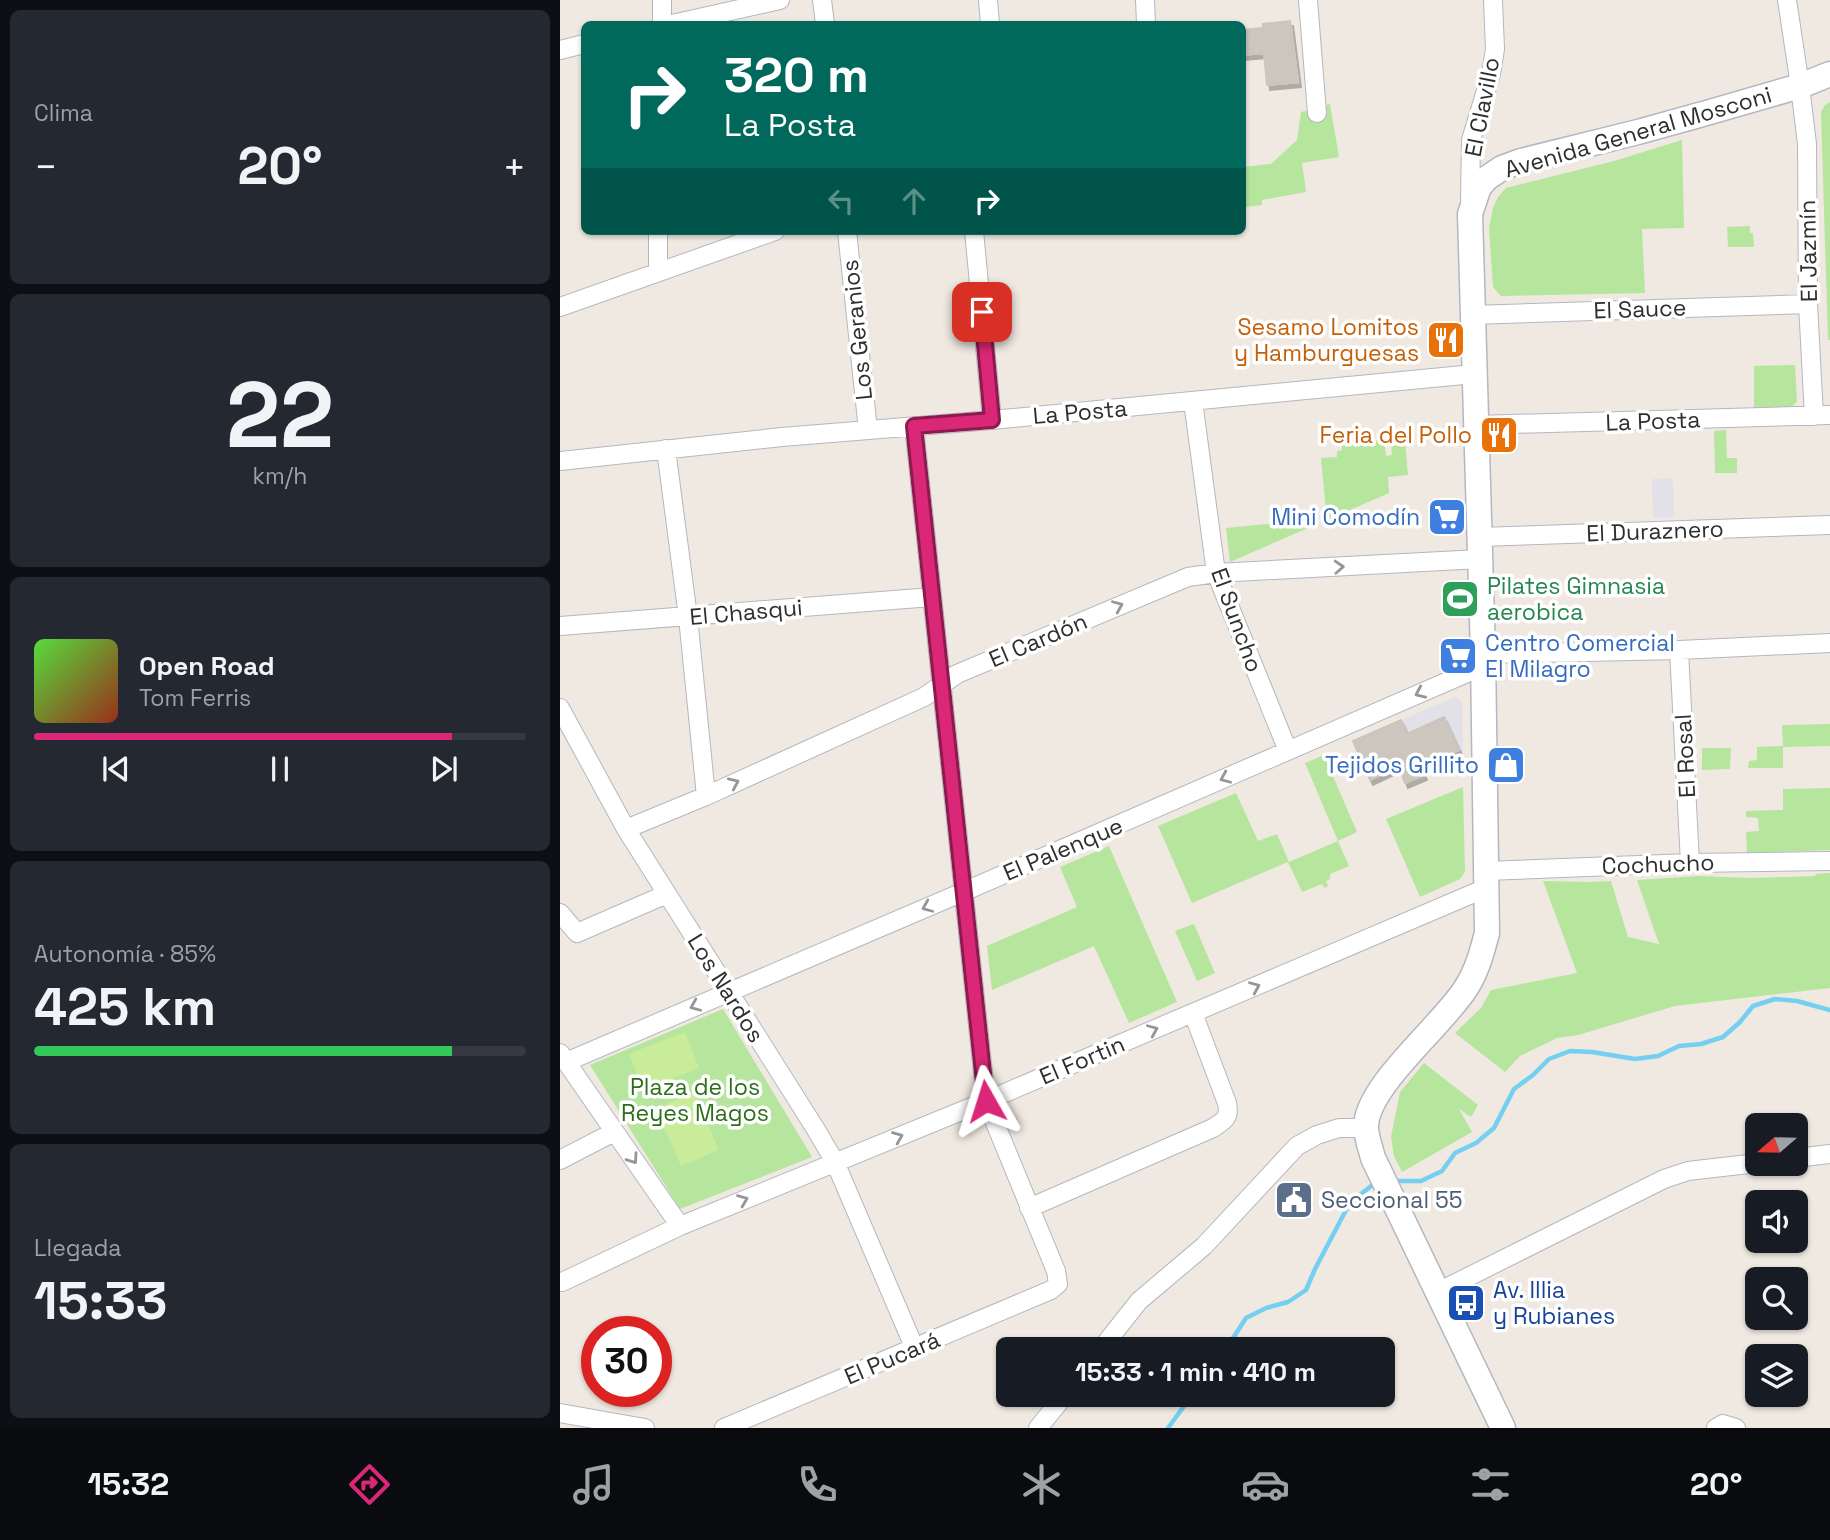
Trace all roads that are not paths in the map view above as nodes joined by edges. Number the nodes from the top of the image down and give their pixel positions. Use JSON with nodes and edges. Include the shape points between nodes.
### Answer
{"nodes":[{"id":1,"x":662,"y":0,"type":"edge"},
{"id":2,"x":780,"y":0,"type":"edge"},
{"id":3,"x":822,"y":0,"type":"edge"},
{"id":4,"x":988,"y":0,"type":"edge"},
{"id":5,"x":1144,"y":0,"type":"edge"},
{"id":6,"x":1308,"y":0,"type":"edge"},
{"id":7,"x":1493,"y":0,"type":"edge"},
{"id":8,"x":1787,"y":0,"type":"edge"},
{"id":9,"x":662,"y":21,"type":"edge"},
{"id":10,"x":686,"y":21,"type":"edge"},
{"id":11,"x":825,"y":21,"type":"edge"},
{"id":12,"x":990,"y":21,"type":"edge"},
{"id":13,"x":1146,"y":21,"type":"edge"},
{"id":14,"x":581,"y":45,"type":"edge"},
{"id":15,"x":560,"y":50,"type":"edge"},
{"id":16,"x":1830,"y":74,"type":"edge"},
{"id":17,"x":1800,"y":86,"type":"junction"},
{"id":18,"x":1317,"y":113,"type":"dead end"},
{"id":19,"x":1470,"y":215,"type":"junction"},
{"id":20,"x":659,"y":235,"type":"edge"},
{"id":21,"x":764,"y":235,"type":"edge"},
{"id":22,"x":847,"y":235,"type":"edge"},
{"id":23,"x":974,"y":235,"type":"edge"},
{"id":24,"x":658,"y":272,"type":"junction"},
{"id":25,"x":1808,"y":304,"type":"junction"},
{"id":26,"x":560,"y":307,"type":"edge"},
{"id":27,"x":1472,"y":315,"type":"junction"},
{"id":28,"x":1474,"y":374,"type":"junction"},
{"id":29,"x":1193,"y":401,"type":"junction"},
{"id":30,"x":1822,"y":416,"type":"edge"},
{"id":31,"x":992,"y":420,"type":"junction"},
{"id":32,"x":1476,"y":425,"type":"junction"},
{"id":33,"x":914,"y":426,"type":"junction"},
{"id":34,"x":868,"y":430,"type":"junction"},
{"id":35,"x":666,"y":449,"type":"junction"},
{"id":36,"x":560,"y":461,"type":"edge"},
{"id":37,"x":1830,"y":525,"type":"edge"},
{"id":38,"x":1479,"y":548,"type":"junction"},
{"id":39,"x":1216,"y":573,"type":"junction"},
{"id":40,"x":932,"y":597,"type":"junction"},
{"id":41,"x":688,"y":617,"type":"junction"},
{"id":42,"x":560,"y":626,"type":"edge"},
{"id":43,"x":1830,"y":643,"type":"edge"},
{"id":44,"x":1679,"y":650,"type":"junction"},
{"id":45,"x":1483,"y":660,"type":"junction"},
{"id":46,"x":941,"y":685,"type":"junction"},
{"id":47,"x":560,"y":708,"type":"edge"},
{"id":48,"x":1288,"y":751,"type":"junction"},
{"id":49,"x":706,"y":796,"type":"junction"},
{"id":50,"x":626,"y":829,"type":"junction"},
{"id":51,"x":1830,"y":861,"type":"edge"},
{"id":52,"x":1690,"y":863,"type":"junction"},
{"id":53,"x":1486,"y":879,"type":"junction"},
{"id":54,"x":963,"y":892,"type":"junction"},
{"id":55,"x":667,"y":894,"type":"junction"},
{"id":56,"x":560,"y":913,"type":"edge"},
{"id":57,"x":728,"y":992,"type":"junction"},
{"id":58,"x":1193,"y":1013,"type":"junction"},
{"id":59,"x":563,"y":1058,"type":"edge"},
{"id":60,"x":986,"y":1101,"type":"junction"},
{"id":61,"x":1366,"y":1128,"type":"junction"},
{"id":62,"x":614,"y":1132,"type":"junction"},
{"id":63,"x":1830,"y":1154,"type":"edge"},
{"id":64,"x":1808,"y":1157,"type":"edge"},
{"id":65,"x":560,"y":1160,"type":"edge"},
{"id":66,"x":835,"y":1163,"type":"junction"},
{"id":67,"x":1745,"y":1164,"type":"edge"},
{"id":68,"x":1029,"y":1208,"type":"junction"},
{"id":69,"x":680,"y":1226,"type":"junction"},
{"id":70,"x":562,"y":1282,"type":"dead end"},
{"id":71,"x":1438,"y":1292,"type":"junction"},
{"id":72,"x":1110,"y":1337,"type":"edge"},
{"id":73,"x":915,"y":1349,"type":"junction"},
{"id":74,"x":1055,"y":1407,"type":"edge"},
{"id":75,"x":560,"y":1413,"type":"edge"},
{"id":76,"x":645,"y":1428,"type":"edge"},
{"id":77,"x":724,"y":1428,"type":"edge"},
{"id":78,"x":1038,"y":1428,"type":"edge"},
{"id":79,"x":1503,"y":1428,"type":"edge"},
{"id":80,"x":1716,"y":1428,"type":"edge"},
{"id":81,"x":1736,"y":1428,"type":"edge"}],
"edges":[{"from":1,"to":9,"type":"street"},
{"from":2,"to":10,"type":"street"},
{"from":3,"to":11,"type":"street"},
{"from":4,"to":12,"type":"street"},
{"from":5,"to":13,"type":"street"},
{"from":6,"to":18,"type":"street"},
{"from":7,"to":19,"type":"street","name":"El Clavillo","via":[[1491,74],[1471,140]]},
{"from":8,"to":17,"type":"street","name":"El Jazmín"},
{"from":14,"to":15,"type":"street"},
{"from":16,"to":17,"type":"main road","name":"Avenida General Mosconi"},
{"from":17,"to":19,"type":"main road","name":"Avenida General Mosconi","via":[[1502,168],[1479,187]]},
{"from":17,"to":25,"type":"street","name":"El Jazmín","via":[[1807,144]]},
{"from":19,"to":27,"type":"main road"},
{"from":20,"to":24,"type":"street"},
{"from":21,"to":24,"type":"street"},
{"from":22,"to":34,"type":"street","name":"Los Geranios"},
{"from":23,"to":31,"type":"street"},
{"from":24,"to":26,"type":"street"},
{"from":25,"to":27,"type":"street","name":"El Sauce"},
{"from":25,"to":30,"type":"street","name":"El Jazmín"},
{"from":27,"to":28,"type":"main road"},
{"from":28,"to":29,"type":"street","name":"La Posta"},
{"from":28,"to":32,"type":"main road"},
{"from":29,"to":31,"type":"street","name":"La Posta"},
{"from":29,"to":39,"type":"street","name":"El Suncho"},
{"from":30,"to":32,"type":"street","name":"La Posta"},
{"from":31,"to":33,"type":"street","name":"La Posta"},
{"from":32,"to":38,"type":"main road"},
{"from":33,"to":34,"type":"street","name":"La Posta"},
{"from":33,"to":40,"type":"street"},
{"from":34,"to":35,"type":"street","name":"La Posta"},
{"from":35,"to":36,"type":"street","name":"La Posta"},
{"from":35,"to":41,"type":"street"},
{"from":37,"to":38,"type":"street","name":"El Duraznero"},
{"from":39,"to":38,"type":"street","name":"El Cardón","one_way":true},
{"from":38,"to":45,"type":"main road"},
{"from":46,"to":39,"type":"street","name":"El Cardón","one_way":true,"via":[[957,674],[1188,577]]},
{"from":39,"to":48,"type":"street","name":"El Suncho"},
{"from":40,"to":41,"type":"street","name":"El Chasqui"},
{"from":40,"to":46,"type":"street"},
{"from":41,"to":42,"type":"street","name":"El Chasqui"},
{"from":41,"to":49,"type":"street"},
{"from":43,"to":44,"type":"street"},
{"from":44,"to":45,"type":"street"},
{"from":44,"to":52,"type":"street","name":"El Rosal"},
{"from":45,"to":48,"type":"street","name":"El Palenque","one_way":true},
{"from":45,"to":53,"type":"main road"},
{"from":49,"to":46,"type":"street","name":"El Cardón","one_way":true,"via":[[924,697]]},
{"from":46,"to":54,"type":"street"},
{"from":47,"to":50,"type":"street","name":"Los Nardos"},
{"from":48,"to":54,"type":"street","name":"El Palenque","one_way":true},
{"from":49,"to":50,"type":"street","name":"El Cardón"},
{"from":50,"to":55,"type":"street","name":"Los Nardos"},
{"from":51,"to":52,"type":"street","name":"Cochucho"},
{"from":52,"to":53,"type":"street","name":"Cochucho"},
{"from":58,"to":53,"type":"street","name":"El Fortin","one_way":true},
{"from":53,"to":61,"type":"main road","via":[[1487,933],[1479,962],[1450,1010],[1378,1092]]},
{"from":54,"to":57,"type":"street","name":"El Palenque","one_way":true},
{"from":54,"to":60,"type":"street"},
{"from":55,"to":56,"type":"street","via":[[578,933]]},
{"from":55,"to":57,"type":"street","name":"Los Nardos"},
{"from":57,"to":59,"type":"street","name":"El Palenque","one_way":true},
{"from":57,"to":66,"type":"street","name":"Los Nardos"},
{"from":60,"to":58,"type":"street","name":"El Fortin","one_way":true},
{"from":58,"to":68,"type":"street","via":[[1227,1103],[1225,1120]]},
{"from":59,"to":62,"type":"street"},
{"from":66,"to":60,"type":"street","name":"El Fortin","one_way":true},
{"from":60,"to":68,"type":"street"},
{"from":61,"to":71,"type":"main road","via":[[1373,1158]]},
{"from":61,"to":72,"type":"street","via":[[1339,1128],[1297,1146],[1204,1246],[1139,1301]]},
{"from":62,"to":65,"type":"street"},
{"from":62,"to":69,"type":"street","one_way":true},
{"from":63,"to":64,"type":"street"},
{"from":69,"to":66,"type":"street","name":"El Fortin","one_way":true},
{"from":66,"to":73,"type":"street","name":"Los Nardos"},
{"from":67,"to":71,"type":"street","via":[[1688,1171],[1664,1179]]},
{"from":68,"to":73,"type":"street","name":"El Pucará","via":[[1058,1284]]},
{"from":69,"to":70,"type":"street","name":"El Fortin"},
{"from":71,"to":79,"type":"main road"},
{"from":73,"to":77,"type":"street","name":"El Pucará"},
{"from":74,"to":78,"type":"street"},
{"from":75,"to":76,"type":"street"},
{"from":80,"to":81,"type":"street","via":[[1723,1424]]}]}
